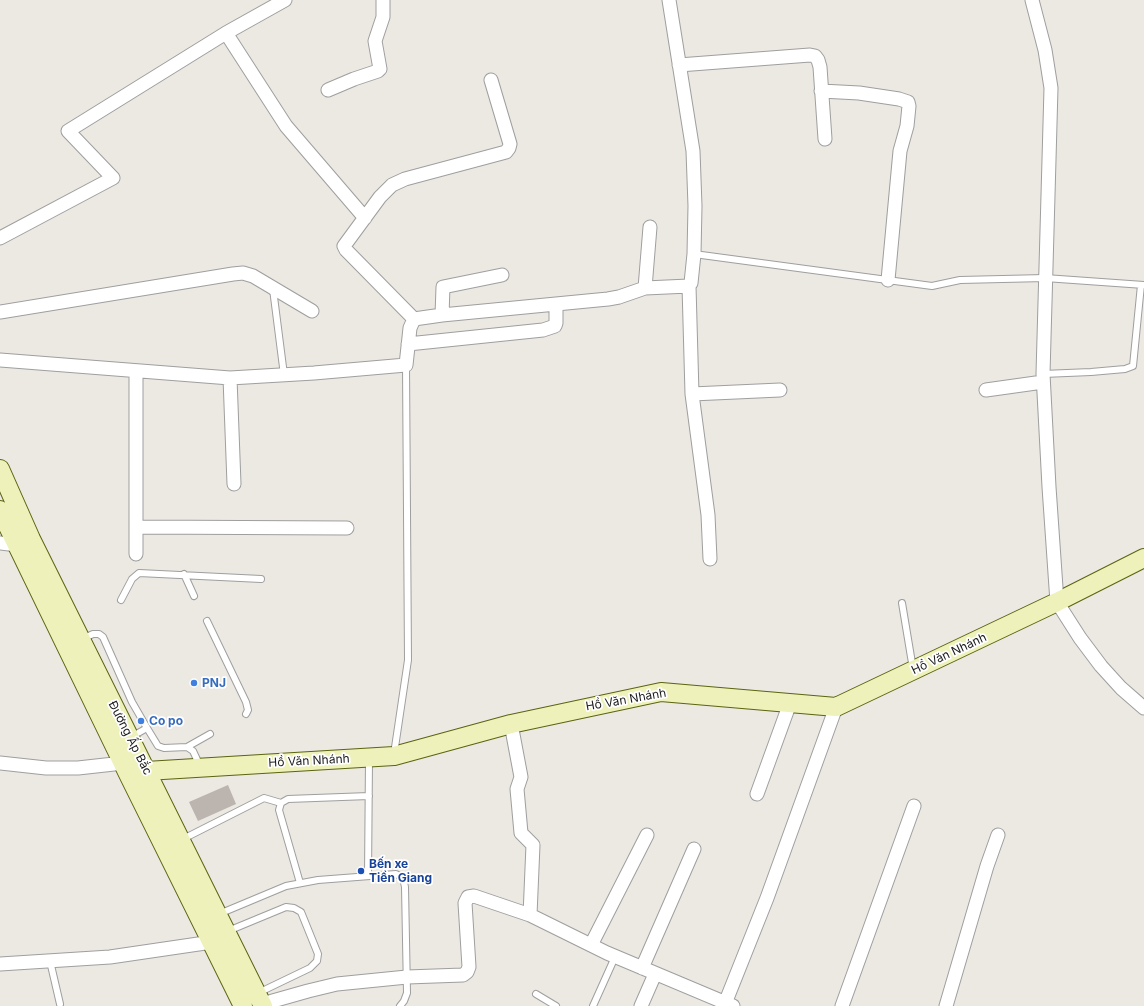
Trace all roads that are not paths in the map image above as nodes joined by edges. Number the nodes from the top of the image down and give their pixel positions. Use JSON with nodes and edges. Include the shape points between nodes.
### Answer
{"nodes":[{"id":1,"x":285,"y":0,"type":"edge"},
{"id":2,"x":383,"y":0,"type":"edge"},
{"id":3,"x":669,"y":0,"type":"edge"},
{"id":4,"x":1032,"y":0,"type":"edge"},
{"id":5,"x":226,"y":33,"type":"junction"},
{"id":6,"x":679,"y":65,"type":"junction"},
{"id":7,"x":491,"y":80,"type":"dead end"},
{"id":8,"x":328,"y":90,"type":"dead end"},
{"id":9,"x":821,"y":91,"type":"junction"},
{"id":10,"x":825,"y":139,"type":"dead end"},
{"id":11,"x":365,"y":218,"type":"junction"},
{"id":12,"x":650,"y":228,"type":"dead end"},
{"id":13,"x":0,"y":238,"type":"edge"},
{"id":14,"x":694,"y":254,"type":"junction"},
{"id":15,"x":502,"y":275,"type":"dead end"},
{"id":16,"x":1045,"y":278,"type":"junction"},
{"id":17,"x":888,"y":280,"type":"junction"},
{"id":18,"x":1142,"y":285,"type":"edge"},
{"id":19,"x":689,"y":286,"type":"junction"},
{"id":20,"x":273,"y":288,"type":"junction"},
{"id":21,"x":645,"y":288,"type":"junction"},
{"id":22,"x":556,"y":304,"type":"junction"},
{"id":23,"x":312,"y":310,"type":"dead end"},
{"id":24,"x":0,"y":312,"type":"edge"},
{"id":25,"x":442,"y":316,"type":"junction"},
{"id":26,"x":414,"y":319,"type":"junction"},
{"id":27,"x":408,"y":344,"type":"junction"},
{"id":28,"x":0,"y":360,"type":"edge"},
{"id":29,"x":406,"y":365,"type":"junction"},
{"id":30,"x":136,"y":371,"type":"junction"},
{"id":31,"x":284,"y":375,"type":"junction"},
{"id":32,"x":230,"y":378,"type":"junction"},
{"id":33,"x":1043,"y":378,"type":"junction"},
{"id":34,"x":780,"y":390,"type":"dead end"},
{"id":35,"x":986,"y":390,"type":"dead end"},
{"id":36,"x":692,"y":394,"type":"junction"},
{"id":37,"x":0,"y":469,"type":"edge"},
{"id":38,"x":234,"y":484,"type":"dead end"},
{"id":39,"x":0,"y":510,"type":"edge"},
{"id":40,"x":136,"y":527,"type":"junction"},
{"id":41,"x":347,"y":528,"type":"dead end"},
{"id":42,"x":8,"y":544,"type":"edge"},
{"id":43,"x":136,"y":554,"type":"dead end"},
{"id":44,"x":1144,"y":558,"type":"edge"},
{"id":45,"x":710,"y":559,"type":"dead end"},
{"id":46,"x":184,"y":574,"type":"junction"},
{"id":47,"x":261,"y":579,"type":"dead end"},
{"id":48,"x":194,"y":596,"type":"dead end"},
{"id":49,"x":121,"y":600,"type":"dead end"},
{"id":50,"x":1057,"y":602,"type":"junction"},
{"id":51,"x":902,"y":603,"type":"dead end"},
{"id":52,"x":207,"y":621,"type":"dead end"},
{"id":53,"x":81,"y":640,"type":"junction"},
{"id":54,"x":913,"y":670,"type":"junction"},
{"id":55,"x":790,"y":703,"type":"junction"},
{"id":56,"x":836,"y":707,"type":"junction"},
{"id":57,"x":1144,"y":708,"type":"edge"},
{"id":58,"x":246,"y":714,"type":"dead end"},
{"id":59,"x":511,"y":724,"type":"junction"},
{"id":60,"x":147,"y":728,"type":"junction"},
{"id":61,"x":210,"y":734,"type":"dead end"},
{"id":62,"x":130,"y":737,"type":"junction"},
{"id":63,"x":187,"y":747,"type":"junction"},
{"id":64,"x":394,"y":756,"type":"junction"},
{"id":65,"x":369,"y":758,"type":"junction"},
{"id":66,"x":0,"y":764,"type":"edge"},
{"id":67,"x":201,"y":767,"type":"junction"},
{"id":68,"x":126,"y":770,"type":"junction"},
{"id":69,"x":146,"y":770,"type":"junction"},
{"id":70,"x":757,"y":794,"type":"dead end"},
{"id":71,"x":368,"y":796,"type":"junction"},
{"id":72,"x":281,"y":803,"type":"junction"},
{"id":73,"x":914,"y":806,"type":"dead end"},
{"id":74,"x":647,"y":835,"type":"dead end"},
{"id":75,"x":998,"y":835,"type":"dead end"},
{"id":76,"x":181,"y":840,"type":"junction"},
{"id":77,"x":694,"y":849,"type":"dead end"},
{"id":78,"x":368,"y":876,"type":"junction"},
{"id":79,"x":300,"y":884,"type":"junction"},
{"id":80,"x":204,"y":888,"type":"junction"},
{"id":81,"x":187,"y":894,"type":"junction"},
{"id":82,"x":217,"y":915,"type":"junction"},
{"id":83,"x":530,"y":915,"type":"junction"},
{"id":84,"x":219,"y":937,"type":"junction"},
{"id":85,"x":590,"y":945,"type":"junction"},
{"id":86,"x":615,"y":957,"type":"junction"},
{"id":87,"x":50,"y":961,"type":"junction"},
{"id":88,"x":0,"y":964,"type":"edge"},
{"id":89,"x":642,"y":968,"type":"junction"},
{"id":90,"x":655,"y":974,"type":"junction"},
{"id":91,"x":407,"y":977,"type":"junction"},
{"id":92,"x":536,"y":994,"type":"dead end"},
{"id":93,"x":260,"y":1001,"type":"edge"},
{"id":94,"x":60,"y":1004,"type":"dead end"},
{"id":95,"x":727,"y":1005,"type":"edge"},
{"id":96,"x":243,"y":1006,"type":"edge"},
{"id":97,"x":400,"y":1006,"type":"edge"},
{"id":98,"x":556,"y":1006,"type":"edge"},
{"id":99,"x":593,"y":1006,"type":"edge"},
{"id":100,"x":641,"y":1006,"type":"edge"},
{"id":101,"x":842,"y":1006,"type":"edge"},
{"id":102,"x":946,"y":1006,"type":"edge"}],
"edges":[{"from":1,"to":5,"type":"street"},
{"from":2,"to":8,"type":"street","via":[[383,17],[375,41],[380,69],[378,72]]},
{"from":3,"to":6,"type":"street"},
{"from":4,"to":16,"type":"street","via":[[1045,50],[1051,88]]},
{"from":5,"to":11,"type":"street","via":[[286,126]]},
{"from":5,"to":13,"type":"street","via":[[68,131],[113,178]]},
{"from":6,"to":9,"type":"street","via":[[810,55],[818,60]]},
{"from":6,"to":14,"type":"street","via":[[693,151]]},
{"from":7,"to":11,"type":"street","via":[[510,144],[506,152],[405,179],[392,185]]},
{"from":9,"to":10,"type":"street"},
{"from":9,"to":17,"type":"street","via":[[859,93],[908,102],[908,126],[900,151]]},
{"from":11,"to":26,"type":"street","via":[[344,246]]},
{"from":12,"to":21,"type":"street"},
{"from":14,"to":17,"type":"lane"},
{"from":14,"to":19,"type":"street"},
{"from":15,"to":25,"type":"street","via":[[443,287]]},
{"from":16,"to":17,"type":"lane","via":[[960,280],[932,286]]},
{"from":16,"to":18,"type":"lane"},
{"from":16,"to":33,"type":"street"},
{"from":18,"to":33,"type":"lane","via":[[1133,366]]},
{"from":19,"to":21,"type":"street"},
{"from":19,"to":36,"type":"street"},
{"from":20,"to":23,"type":"street"},
{"from":20,"to":24,"type":"street","via":[[243,273]]},
{"from":20,"to":31,"type":"lane"},
{"from":21,"to":22,"type":"street","via":[[620,297]]},
{"from":22,"to":25,"type":"street"},
{"from":22,"to":27,"type":"street","via":[[556,323],[553,328]]},
{"from":25,"to":26,"type":"street"},
{"from":26,"to":27,"type":"street"},
{"from":27,"to":29,"type":"street"},
{"from":28,"to":30,"type":"street"},
{"from":29,"to":31,"type":"street"},
{"from":29,"to":64,"type":"lane","via":[[408,660]]},
{"from":30,"to":32,"type":"street"},
{"from":30,"to":40,"type":"street"},
{"from":31,"to":32,"type":"street"},
{"from":32,"to":38,"type":"street"},
{"from":33,"to":35,"type":"street"},
{"from":33,"to":50,"type":"street"},
{"from":34,"to":36,"type":"street"},
{"from":36,"to":45,"type":"street","via":[[708,515]]},
{"from":37,"to":53,"type":"main road","name":"Đường Ấp Bắc"},
{"from":39,"to":42,"type":"main road","name":"Đường Ấp Bắc"},
{"from":40,"to":41,"type":"street"},
{"from":40,"to":43,"type":"street"},
{"from":42,"to":68,"type":"main road","name":"Đường Ấp Bắc"},
{"from":44,"to":50,"type":"main road","name":"Hồ Văn Nhánh"},
{"from":46,"to":47,"type":"lane"},
{"from":46,"to":48,"type":"lane"},
{"from":46,"to":49,"type":"lane","via":[[139,573],[132,579]]},
{"from":50,"to":54,"type":"main road","name":"Hồ Văn Nhánh"},
{"from":50,"to":57,"type":"street","via":[[1101,666]]},
{"from":51,"to":54,"type":"lane"},
{"from":52,"to":58,"type":"lane","via":[[246,702]]},
{"from":53,"to":60,"type":"lane","via":[[101,632],[132,702]]},
{"from":53,"to":62,"type":"main road","name":"Đường Ấp Bắc"},
{"from":54,"to":56,"type":"main road","name":"Hồ Văn Nhánh"},
{"from":55,"to":56,"type":"main road","name":"Hồ Văn Nhánh"},
{"from":55,"to":59,"type":"main road","name":"Hồ Văn Nhánh","via":[[661,692]]},
{"from":55,"to":70,"type":"street"},
{"from":56,"to":95,"type":"street"},
{"from":59,"to":64,"type":"main road","name":"Hồ Văn Nhánh"},
{"from":59,"to":83,"type":"street","via":[[521,777],[517,789],[521,833],[533,845]]},
{"from":60,"to":62,"type":"lane"},
{"from":60,"to":63,"type":"lane","via":[[158,746]]},
{"from":61,"to":63,"type":"lane"},
{"from":62,"to":69,"type":"main road","name":"Đường Ấp Bắc"},
{"from":63,"to":67,"type":"lane","via":[[194,751]]},
{"from":64,"to":65,"type":"main road","name":"Hồ Văn Nhánh"},
{"from":65,"to":67,"type":"main road","name":"Hồ Văn Nhánh"},
{"from":65,"to":71,"type":"lane"},
{"from":66,"to":68,"type":"street"},
{"from":67,"to":69,"type":"main road","name":"Hồ Văn Nhánh"},
{"from":68,"to":69,"type":"main road","name":"Hồ Văn Nhánh"},
{"from":68,"to":81,"type":"main road","name":"Đường Ấp Bắc"},
{"from":69,"to":76,"type":"main road","name":"Đường Ấp Bắc"},
{"from":71,"to":72,"type":"lane","via":[[288,799]]},
{"from":71,"to":78,"type":"lane"},
{"from":72,"to":76,"type":"lane","via":[[264,798]]},
{"from":72,"to":79,"type":"lane","via":[[279,810]]},
{"from":73,"to":101,"type":"street"},
{"from":74,"to":85,"type":"street"},
{"from":75,"to":102,"type":"street"},
{"from":76,"to":80,"type":"main road","name":"Đường Ấp Bắc"},
{"from":77,"to":89,"type":"street"},
{"from":78,"to":79,"type":"lane"},
{"from":78,"to":91,"type":"lane","via":[[396,874],[404,878]]},
{"from":79,"to":82,"type":"lane","via":[[286,886]]},
{"from":80,"to":81,"type":"main road"},
{"from":80,"to":82,"type":"main road","name":"Đường Ấp Bắc"},
{"from":81,"to":84,"type":"main road","name":"Đường Ấp Bắc"},
{"from":82,"to":84,"type":"main road","name":"Đường Ấp Bắc"},
{"from":83,"to":85,"type":"street"},
{"from":83,"to":91,"type":"street","via":[[474,896],[468,897],[465,903],[468,972],[463,975]]},
{"from":84,"to":87,"type":"street","via":[[110,957]]},
{"from":84,"to":93,"type":"main road","name":"Đường Ấp Bắc"},
{"from":84,"to":93,"type":"lane","via":[[286,907],[301,912],[318,954],[317,961]]},
{"from":84,"to":96,"type":"main road","name":"Đường Ấp Bắc"},
{"from":85,"to":86,"type":"street"},
{"from":86,"to":89,"type":"street"},
{"from":86,"to":99,"type":"lane"},
{"from":87,"to":88,"type":"street"},
{"from":87,"to":94,"type":"lane"},
{"from":89,"to":90,"type":"street"},
{"from":90,"to":95,"type":"street"},
{"from":90,"to":100,"type":"street"},
{"from":91,"to":93,"type":"street","via":[[338,984]]},
{"from":91,"to":97,"type":"lane","via":[[407,993]]},
{"from":92,"to":98,"type":"lane"}]}
